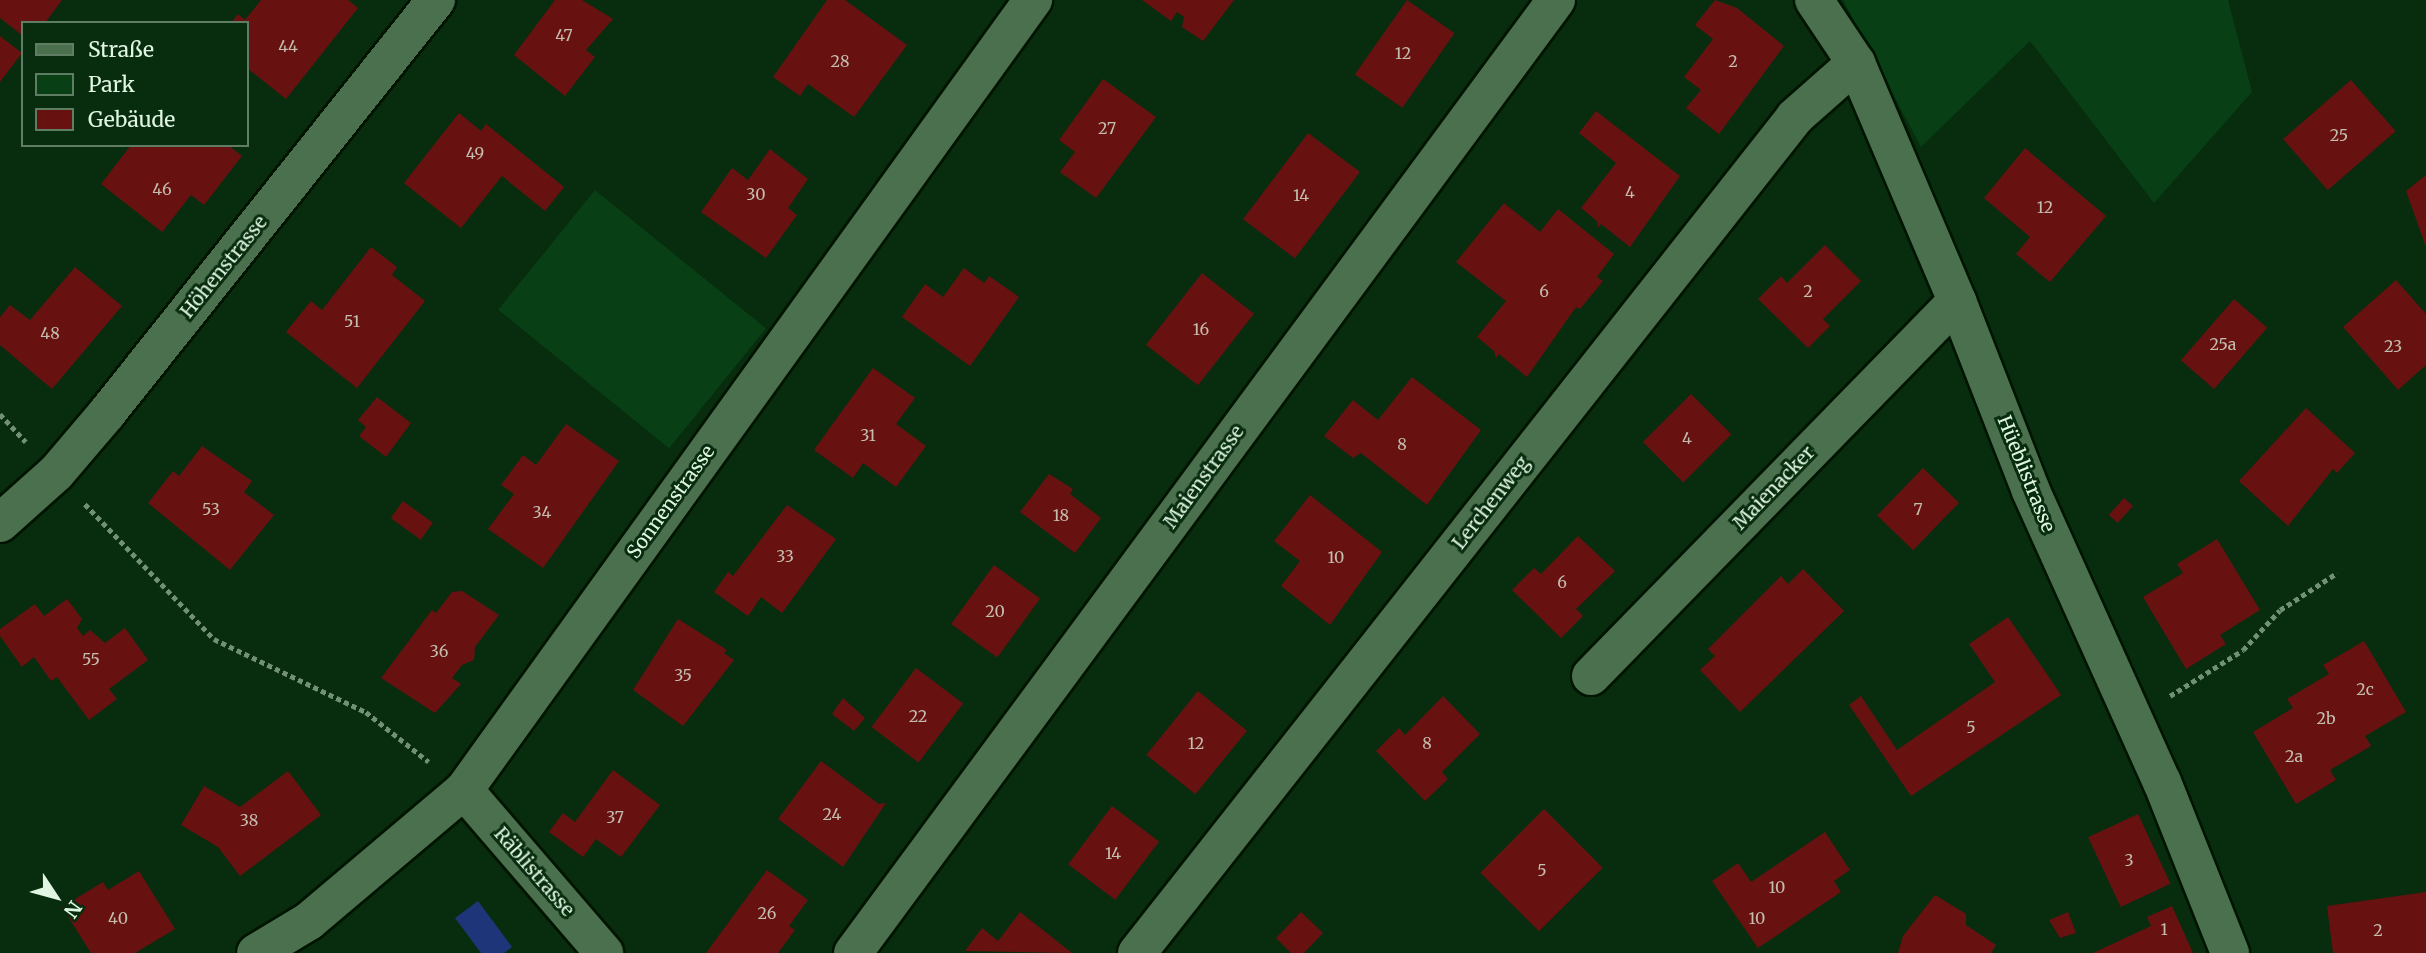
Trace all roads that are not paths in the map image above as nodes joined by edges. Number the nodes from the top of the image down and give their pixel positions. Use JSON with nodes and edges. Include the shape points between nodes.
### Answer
{"nodes":[{"id":1,"x":436,"y":0,"type":"edge"},
{"id":2,"x":1033,"y":0,"type":"edge"},
{"id":3,"x":1556,"y":0,"type":"edge"},
{"id":4,"x":1814,"y":0,"type":"edge"},
{"id":5,"x":1856,"y":63,"type":"junction"},
{"id":6,"x":1957,"y":300,"type":"junction"},
{"id":7,"x":0,"y":523,"type":"edge"},
{"id":8,"x":1591,"y":676,"type":"dead end"},
{"id":9,"x":464,"y":790,"type":"junction"},
{"id":10,"x":256,"y":953,"type":"edge"},
{"id":11,"x":604,"y":953,"type":"edge"},
{"id":12,"x":853,"y":953,"type":"edge"},
{"id":13,"x":1137,"y":953,"type":"edge"},
{"id":14,"x":2230,"y":953,"type":"edge"}],
"edges":[{"from":1,"to":7,"type":"street","name":"Höhenstrasse","via":[[56,473]]},
{"from":2,"to":9,"type":"street","name":"Sonnenstrasse"},
{"from":3,"to":12,"type":"street","name":"Maienstrasse"},
{"from":4,"to":5,"type":"street","name":"Hüeblistrasse"},
{"from":5,"to":6,"type":"street","name":"Hüeblistrasse"},
{"from":5,"to":13,"type":"street","name":"Lerchenweg","via":[[1796,117]]},
{"from":6,"to":8,"type":"street","name":"Maienacker"},
{"from":6,"to":14,"type":"street","name":"Hüeblistrasse","via":[[2031,491]]},
{"from":9,"to":10,"type":"street","name":"Sonnenstrasse","via":[[309,921]]},
{"from":9,"to":11,"type":"street","name":"Räblistrasse"}]}
